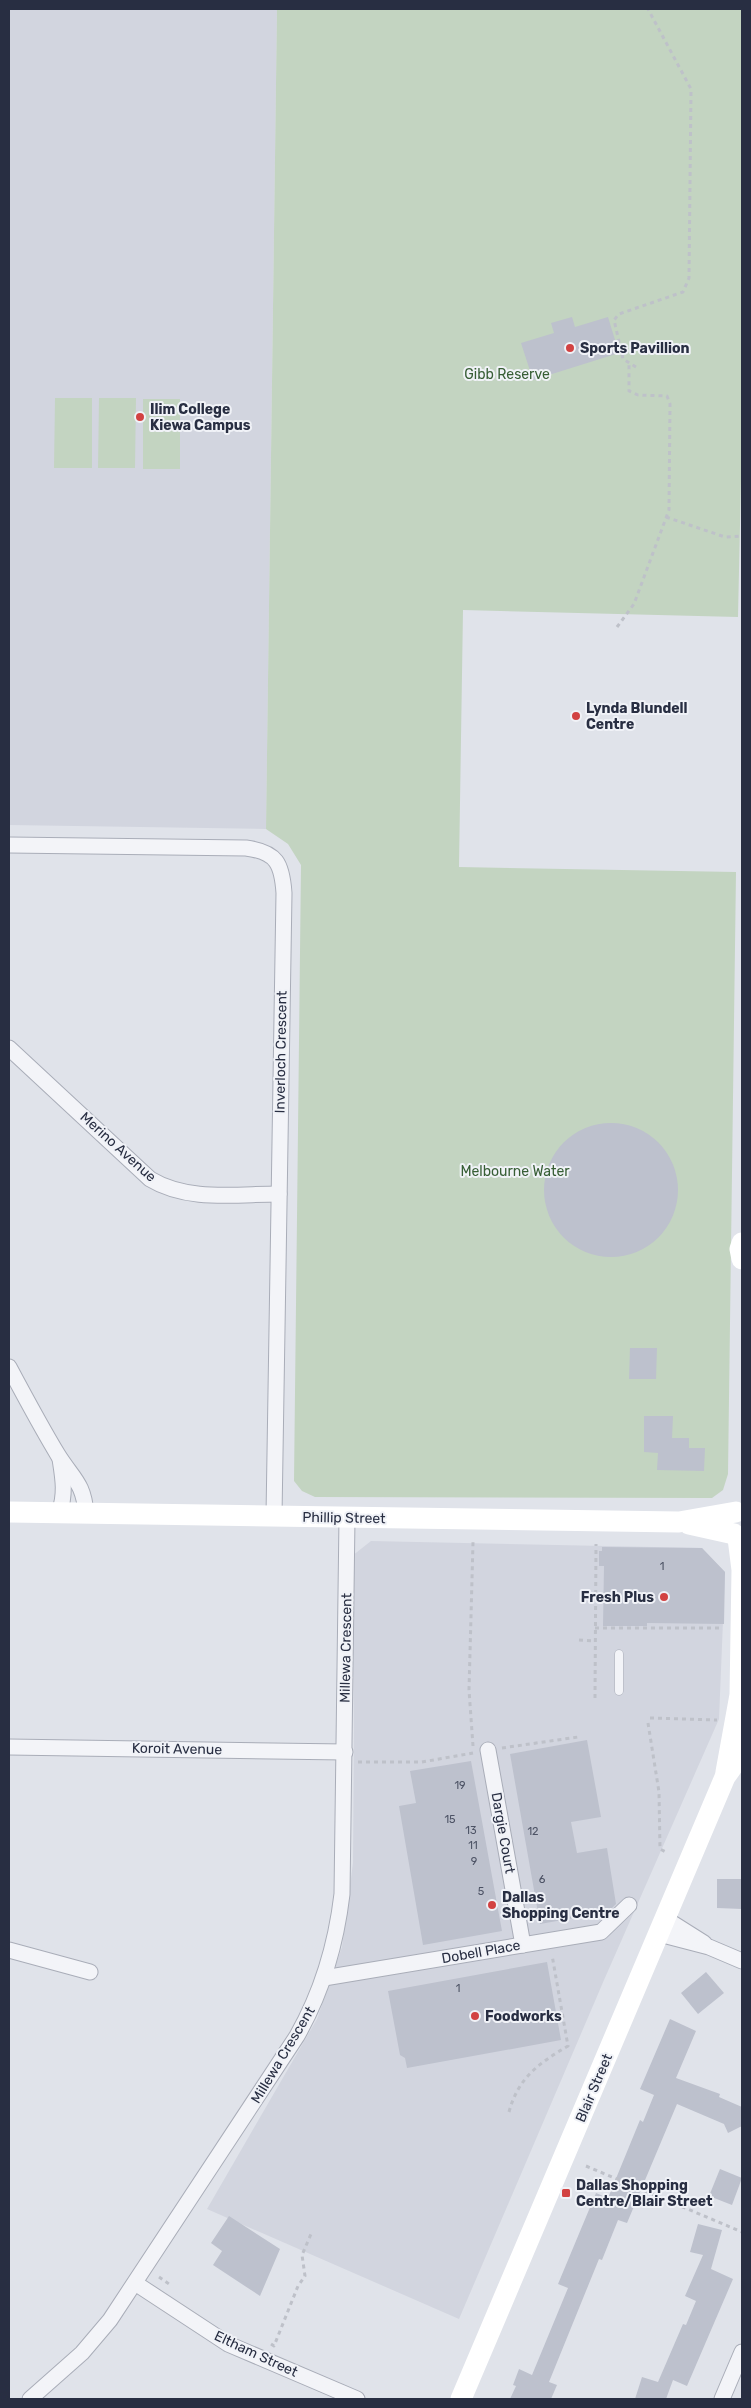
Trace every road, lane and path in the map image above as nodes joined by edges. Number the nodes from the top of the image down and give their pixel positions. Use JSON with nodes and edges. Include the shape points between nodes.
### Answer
{"nodes":[{"id":1,"x":648,"y":9,"type":"edge"},
{"id":2,"x":629,"y":363,"type":"junction"},
{"id":3,"x":636,"y":367,"type":"dead end"},
{"id":4,"x":666,"y":517,"type":"junction"},
{"id":5,"x":742,"y":536,"type":"edge"},
{"id":6,"x":617,"y":627,"type":"dead end"},
{"id":7,"x":9,"y":845,"type":"edge"},
{"id":8,"x":9,"y":1048,"type":"edge"},
{"id":9,"x":279,"y":1194,"type":"junction"},
{"id":10,"x":742,"y":1243,"type":"edge"},
{"id":11,"x":742,"y":1259,"type":"edge"},
{"id":12,"x":9,"y":1367,"type":"edge"},
{"id":13,"x":59,"y":1457,"type":"junction"},
{"id":14,"x":740,"y":1506,"type":"edge"},
{"id":15,"x":9,"y":1512,"type":"edge"},
{"id":16,"x":59,"y":1513,"type":"junction"},
{"id":17,"x":86,"y":1514,"type":"junction"},
{"id":18,"x":274,"y":1516,"type":"junction"},
{"id":19,"x":347,"y":1518,"type":"junction"},
{"id":20,"x":680,"y":1522,"type":"junction"},
{"id":21,"x":738,"y":1538,"type":"edge"},
{"id":22,"x":473,"y":1542,"type":"dead end"},
{"id":23,"x":596,"y":1544,"type":"dead end"},
{"id":24,"x":595,"y":1628,"type":"junction"},
{"id":25,"x":727,"y":1628,"type":"dead end"},
{"id":26,"x":579,"y":1640,"type":"dead end"},
{"id":27,"x":595,"y":1641,"type":"junction"},
{"id":28,"x":619,"y":1654,"type":"dead end"},
{"id":29,"x":619,"y":1691,"type":"dead end"},
{"id":30,"x":595,"y":1698,"type":"dead end"},
{"id":31,"x":650,"y":1718,"type":"dead end"},
{"id":32,"x":724,"y":1721,"type":"dead end"},
{"id":33,"x":648,"y":1723,"type":"dead end"},
{"id":34,"x":578,"y":1737,"type":"dead end"},
{"id":35,"x":9,"y":1747,"type":"edge"},
{"id":36,"x":481,"y":1752,"type":"junction"},
{"id":37,"x":742,"y":1753,"type":"edge"},
{"id":38,"x":345,"y":1757,"type":"junction"},
{"id":39,"x":725,"y":1777,"type":"junction"},
{"id":40,"x":668,"y":1853,"type":"dead end"},
{"id":41,"x":629,"y":1905,"type":"dead end"},
{"id":42,"x":663,"y":1926,"type":"junction"},
{"id":43,"x":550,"y":1940,"type":"junction"},
{"id":44,"x":523,"y":1945,"type":"junction"},
{"id":45,"x":9,"y":1950,"type":"edge"},
{"id":46,"x":742,"y":1961,"type":"edge"},
{"id":47,"x":90,"y":1972,"type":"dead end"},
{"id":48,"x":324,"y":1978,"type":"junction"},
{"id":49,"x":509,"y":2112,"type":"dead end"},
{"id":50,"x":586,"y":2166,"type":"dead end"},
{"id":51,"x":742,"y":2232,"type":"edge"},
{"id":52,"x":311,"y":2234,"type":"dead end"},
{"id":53,"x":159,"y":2277,"type":"dead end"},
{"id":54,"x":135,"y":2283,"type":"junction"},
{"id":55,"x":174,"y":2288,"type":"dead end"},
{"id":56,"x":266,"y":2342,"type":"dead end"},
{"id":57,"x":742,"y":2352,"type":"edge"},
{"id":58,"x":30,"y":2399,"type":"edge"},
{"id":59,"x":357,"y":2399,"type":"edge"},
{"id":60,"x":461,"y":2399,"type":"edge"},
{"id":61,"x":722,"y":2399,"type":"edge"}],
"edges":[{"from":1,"to":2,"type":"path","via":[[691,89],[689,278],[683,292],[619,314],[614,320],[623,360]]},
{"from":2,"to":3,"type":"path"},
{"from":2,"to":4,"type":"path","via":[[629,391],[638,395],[667,396],[670,404],[669,510]]},
{"from":4,"to":5,"type":"path","via":[[725,537]]},
{"from":4,"to":6,"type":"path","via":[[634,604]]},
{"from":7,"to":9,"type":"street","name":"Inverloch Crescent","via":[[246,848],[259,850],[275,859],[284,892]]},
{"from":8,"to":9,"type":"street","name":"Merino Avenue","via":[[150,1179],[162,1186],[186,1193]]},
{"from":9,"to":18,"type":"street","name":"Inverloch Crescent"},
{"from":10,"to":11,"type":"street"},
{"from":12,"to":13,"type":"street"},
{"from":13,"to":16,"type":"street","via":[[64,1500]]},
{"from":13,"to":17,"type":"street","via":[[82,1490]]},
{"from":14,"to":20,"type":"street","name":"Phillip Street"},
{"from":14,"to":21,"type":"street","name":"Blair Street","via":[[732,1522]]},
{"from":15,"to":16,"type":"street","name":"Phillip Street"},
{"from":16,"to":17,"type":"street","name":"Phillip Street"},
{"from":17,"to":18,"type":"street","name":"Phillip Street"},
{"from":18,"to":19,"type":"street","name":"Phillip Street"},
{"from":19,"to":20,"type":"street","name":"Phillip Street"},
{"from":19,"to":38,"type":"street","name":"Millewa Crescent"},
{"from":20,"to":21,"type":"street","name":"Phillip Street"},
{"from":21,"to":39,"type":"street","name":"Blair Street","via":[[742,1570],[740,1695]]},
{"from":22,"to":36,"type":"path","via":[[469,1690]]},
{"from":23,"to":24,"type":"path"},
{"from":24,"to":25,"type":"path"},
{"from":24,"to":27,"type":"path"},
{"from":26,"to":27,"type":"path"},
{"from":27,"to":30,"type":"path"},
{"from":28,"to":29,"type":"lane"},
{"from":31,"to":32,"type":"path"},
{"from":33,"to":40,"type":"path","via":[[659,1792],[660,1849]]},
{"from":34,"to":36,"type":"path"},
{"from":35,"to":38,"type":"street","name":"Koroit Avenue"},
{"from":36,"to":38,"type":"path","via":[[422,1762]]},
{"from":36,"to":44,"type":"street","name":"Dargie Court"},
{"from":37,"to":39,"type":"street","name":"Blair Street"},
{"from":38,"to":48,"type":"street","name":"Millewa Crescent","via":[[342,1894],[338,1927]]},
{"from":39,"to":42,"type":"street","name":"Blair Street"},
{"from":41,"to":43,"type":"street","name":"Dobell Place","via":[[601,1932]]},
{"from":42,"to":46,"type":"street"},
{"from":42,"to":60,"type":"street","name":"Blair Street"},
{"from":43,"to":44,"type":"street","name":"Dobell Place"},
{"from":43,"to":49,"type":"path","via":[[568,2046],[543,2060],[526,2078],[513,2096]]},
{"from":44,"to":48,"type":"street","name":"Dobell Place"},
{"from":45,"to":47,"type":"street"},
{"from":48,"to":54,"type":"street","name":"Millewa Crescent","via":[[297,2036]]},
{"from":50,"to":51,"type":"path"},
{"from":52,"to":56,"type":"path","via":[[302,2255],[305,2276],[274,2346]]},
{"from":53,"to":55,"type":"path"},
{"from":54,"to":58,"type":"street","name":"Millewa Crescent","via":[[82,2353]]},
{"from":54,"to":59,"type":"street","name":"Eltham Street","via":[[228,2344]]},
{"from":57,"to":61,"type":"street"}]}
